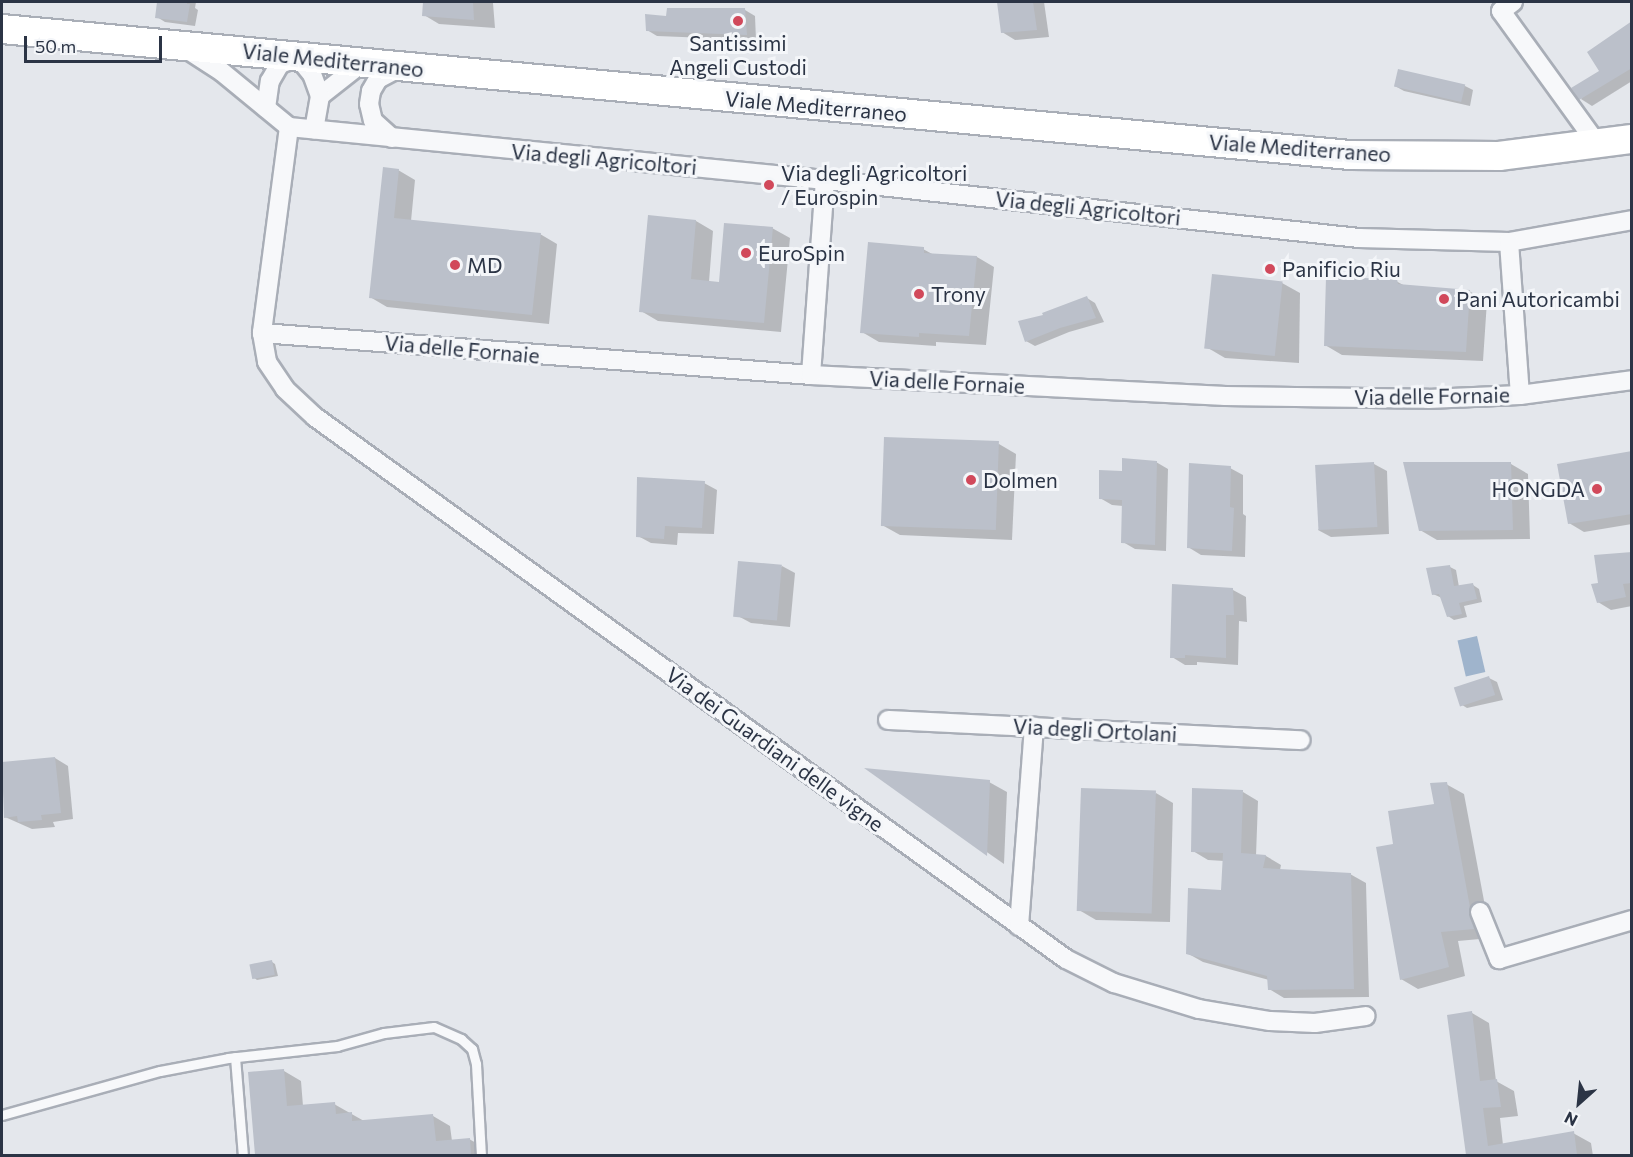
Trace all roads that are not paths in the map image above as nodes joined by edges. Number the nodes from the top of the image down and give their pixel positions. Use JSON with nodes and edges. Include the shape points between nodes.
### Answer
{"nodes":[{"id":1,"x":1513,"y":2,"type":"edge"},
{"id":2,"x":2,"y":29,"type":"edge"},
{"id":3,"x":176,"y":43,"type":"junction"},
{"id":4,"x":298,"y":57,"type":"junction"},
{"id":5,"x":362,"y":63,"type":"junction"},
{"id":6,"x":399,"y":68,"type":"junction"},
{"id":7,"x":320,"y":96,"type":"junction"},
{"id":8,"x":266,"y":108,"type":"junction"},
{"id":9,"x":289,"y":127,"type":"junction"},
{"id":10,"x":314,"y":129,"type":"junction"},
{"id":11,"x":392,"y":138,"type":"junction"},
{"id":12,"x":1632,"y":139,"type":"edge"},
{"id":13,"x":1598,"y":145,"type":"junction"},
{"id":14,"x":825,"y":180,"type":"junction"},
{"id":15,"x":1632,"y":220,"type":"edge"},
{"id":16,"x":1509,"y":242,"type":"junction"},
{"id":17,"x":262,"y":333,"type":"junction"},
{"id":18,"x":812,"y":375,"type":"junction"},
{"id":19,"x":1632,"y":380,"type":"edge"},
{"id":20,"x":1520,"y":395,"type":"junction"},
{"id":21,"x":888,"y":720,"type":"dead end"},
{"id":22,"x":1034,"y":727,"type":"junction"},
{"id":23,"x":1302,"y":740,"type":"dead end"},
{"id":24,"x":1480,"y":912,"type":"dead end"},
{"id":25,"x":1632,"y":921,"type":"edge"},
{"id":26,"x":1019,"y":926,"type":"junction"},
{"id":27,"x":1366,"y":1016,"type":"dead end"},
{"id":28,"x":235,"y":1057,"type":"junction"},
{"id":29,"x":2,"y":1115,"type":"edge"},
{"id":30,"x":243,"y":1155,"type":"edge"},
{"id":31,"x":482,"y":1155,"type":"edge"}],
"edges":[{"from":1,"to":13,"type":"street","via":[[1501,11]]},
{"from":2,"to":3,"type":"main road","name":"Viale Mediterraneo"},
{"from":3,"to":4,"type":"main road","name":"Viale Mediterraneo"},
{"from":3,"to":8,"type":"street","via":[[222,72]]},
{"from":4,"to":5,"type":"main road","name":"Viale Mediterraneo"},
{"from":4,"to":7,"type":"street","via":[[312,74]]},
{"from":4,"to":8,"type":"street","via":[[280,64],[270,81]]},
{"from":5,"to":6,"type":"main road","name":"Viale Mediterraneo"},
{"from":5,"to":7,"type":"street"},
{"from":6,"to":11,"type":"street","via":[[378,79],[369,104],[374,121]]},
{"from":6,"to":13,"type":"main road","name":"Viale Mediterraneo","via":[[1351,155],[1499,156]]},
{"from":7,"to":10,"type":"street"},
{"from":8,"to":9,"type":"street"},
{"from":9,"to":10,"type":"street","name":"Via degli Agricoltori"},
{"from":9,"to":17,"type":"street","name":"Via dei Guardiani delle vigne"},
{"from":10,"to":11,"type":"street","name":"Via degli Agricoltori"},
{"from":11,"to":14,"type":"street","name":"Via degli Agricoltori"},
{"from":12,"to":13,"type":"main road","name":"Viale Mediterraneo"},
{"from":14,"to":16,"type":"street","name":"Via degli Agricoltori","via":[[1359,238]]},
{"from":14,"to":18,"type":"street"},
{"from":15,"to":16,"type":"street","name":"Via degli Agricoltori"},
{"from":16,"to":20,"type":"street"},
{"from":17,"to":18,"type":"street","name":"Via delle Fornaie"},
{"from":17,"to":26,"type":"street","name":"Via dei Guardiani delle vigne","via":[[267,362],[285,389],[315,417]]},
{"from":18,"to":20,"type":"street","name":"Via delle Fornaie","via":[[1225,396],[1428,399]]},
{"from":19,"to":20,"type":"street","name":"Via delle Fornaie"},
{"from":21,"to":22,"type":"street","name":"Via degli Ortolani"},
{"from":22,"to":23,"type":"street","name":"Via degli Ortolani"},
{"from":22,"to":26,"type":"street"},
{"from":24,"to":25,"type":"street","via":[[1499,959]]},
{"from":26,"to":27,"type":"street","name":"Via dei Guardiani delle vigne","via":[[1066,959],[1114,982],[1199,1009],[1270,1021],[1315,1023]]},
{"from":28,"to":29,"type":"lane","via":[[160,1071]]},
{"from":28,"to":30,"type":"lane"},
{"from":28,"to":31,"type":"lane","via":[[337,1046],[418,1028],[448,1031],[472,1048]]}]}
